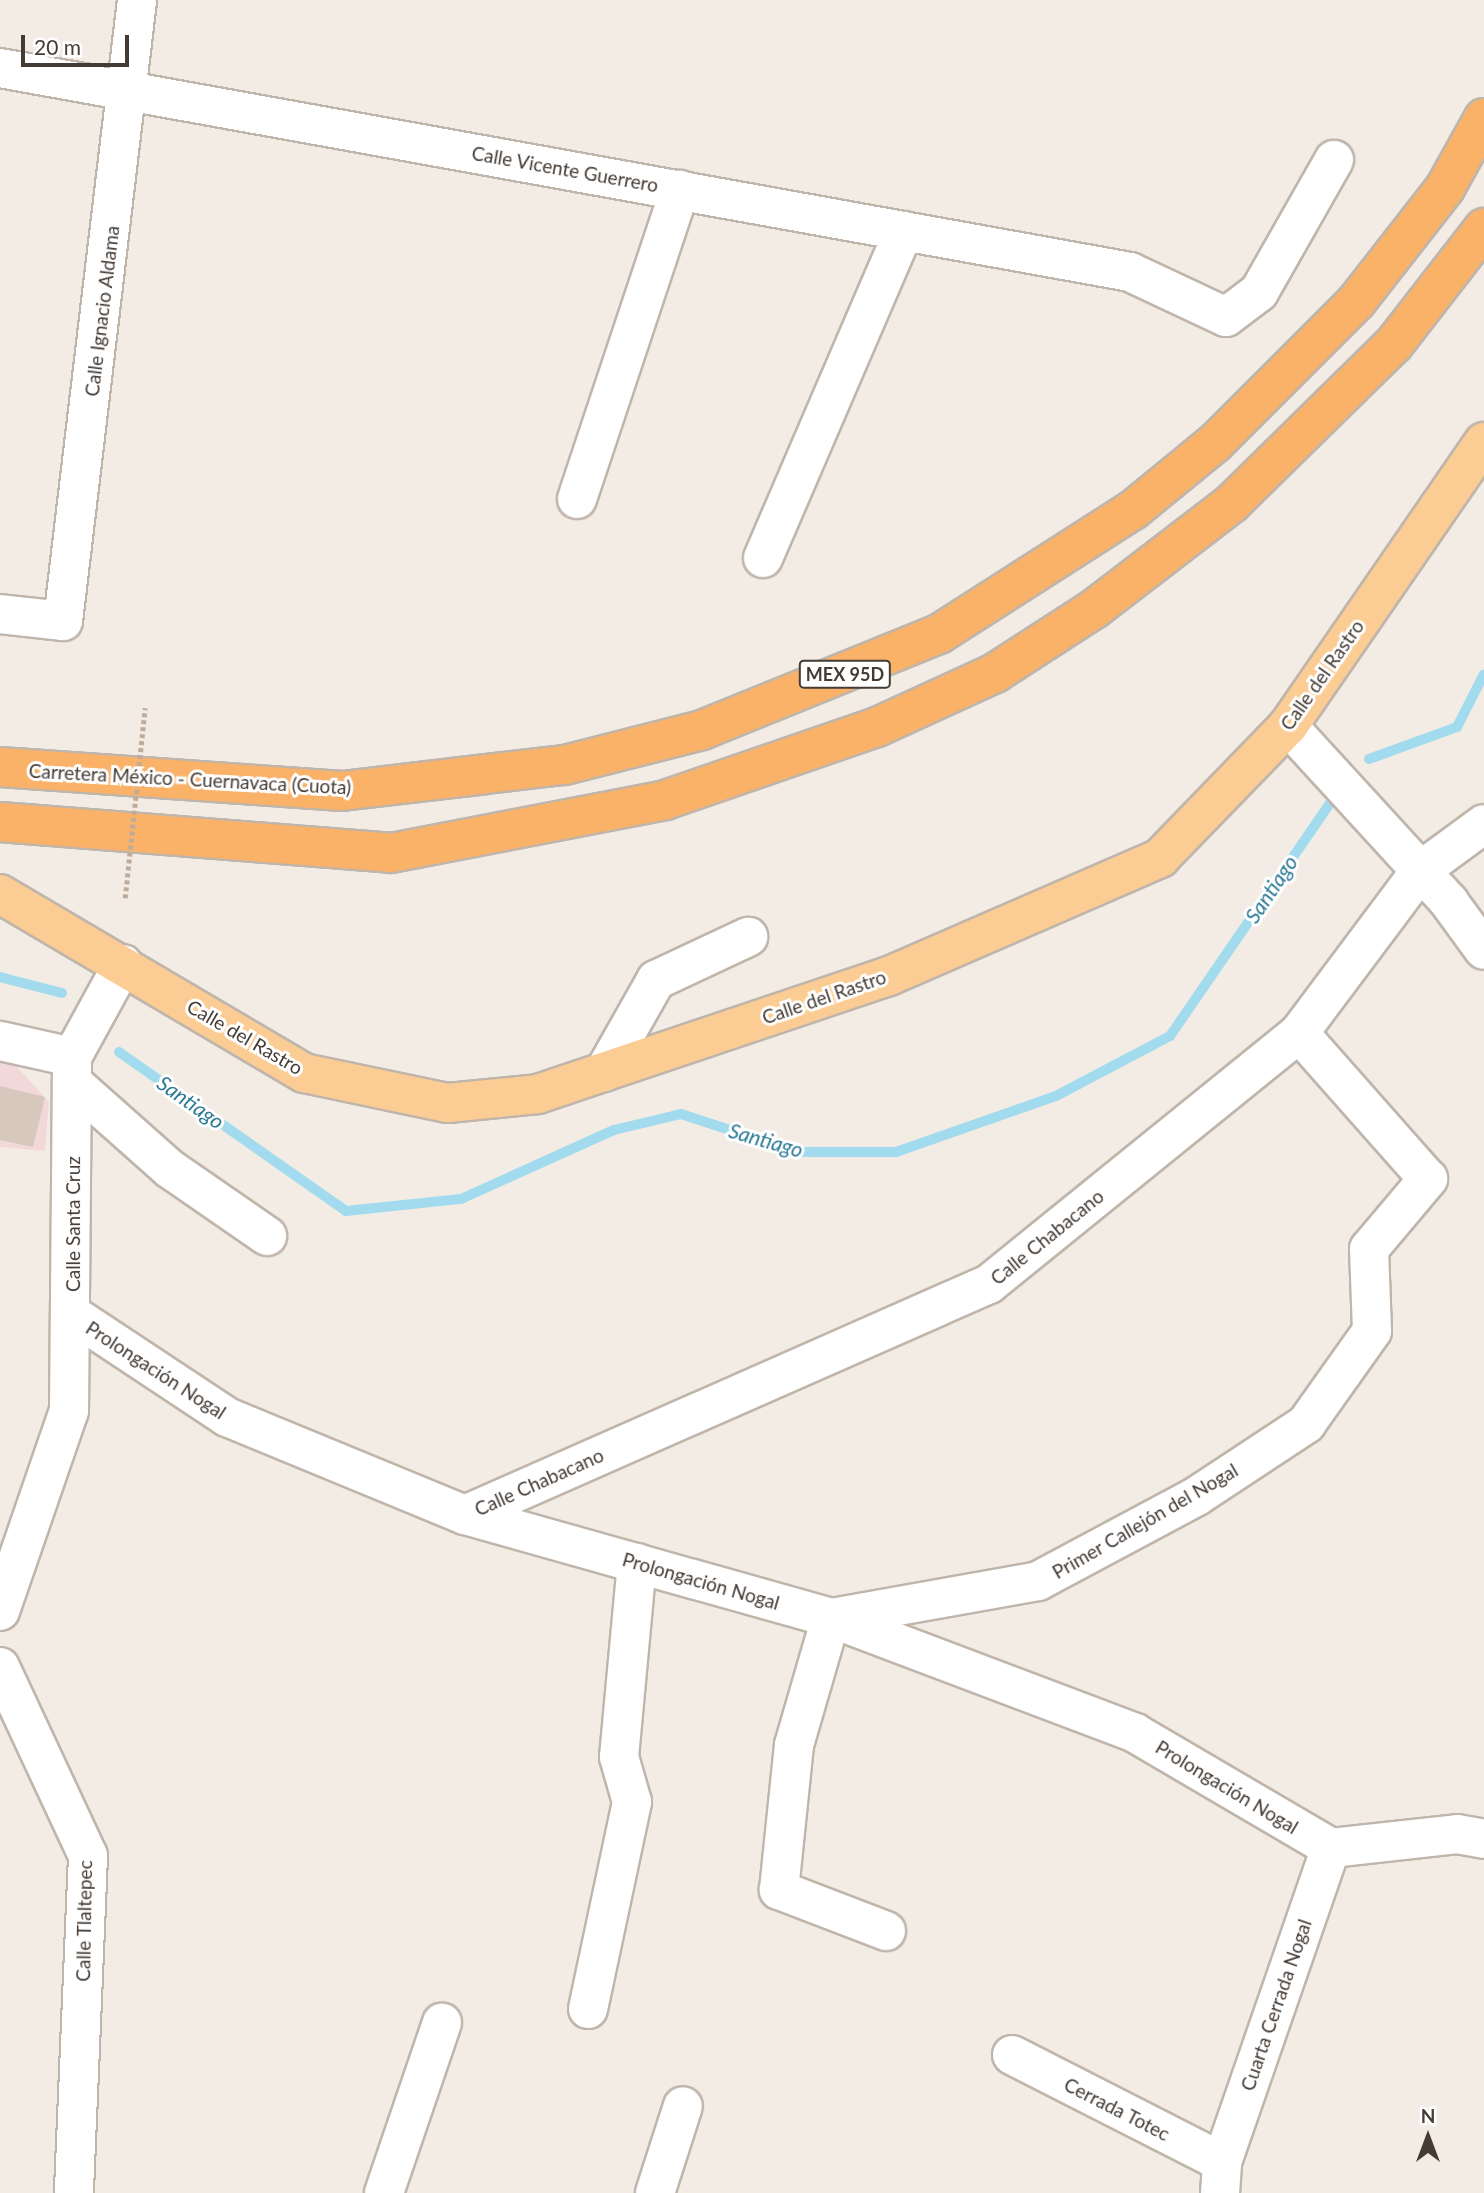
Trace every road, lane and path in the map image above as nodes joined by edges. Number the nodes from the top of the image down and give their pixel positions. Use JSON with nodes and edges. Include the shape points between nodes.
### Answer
{"nodes":[{"id":1,"x":137,"y":0,"type":"edge"},
{"id":2,"x":0,"y":68,"type":"edge"},
{"id":3,"x":129,"y":89,"type":"junction"},
{"id":4,"x":1484,"y":118,"type":"edge"},
{"id":5,"x":1334,"y":160,"type":"dead end"},
{"id":6,"x":680,"y":190,"type":"junction"},
{"id":7,"x":1484,"y":228,"type":"edge"},
{"id":8,"x":904,"y":231,"type":"junction"},
{"id":9,"x":1484,"y":442,"type":"edge"},
{"id":10,"x":577,"y":499,"type":"dead end"},
{"id":11,"x":763,"y":558,"type":"dead end"},
{"id":12,"x":0,"y":614,"type":"edge"},
{"id":13,"x":145,"y":708,"type":"dead end"},
{"id":14,"x":1288,"y":726,"type":"junction"},
{"id":15,"x":0,"y":767,"type":"edge"},
{"id":16,"x":0,"y":821,"type":"edge"},
{"id":17,"x":1484,"y":824,"type":"edge"},
{"id":18,"x":1420,"y":871,"type":"junction"},
{"id":19,"x":0,"y":894,"type":"edge"},
{"id":20,"x":125,"y":898,"type":"dead end"},
{"id":21,"x":748,"y":937,"type":"dead end"},
{"id":22,"x":1484,"y":950,"type":"edge"},
{"id":23,"x":123,"y":964,"type":"junction"},
{"id":24,"x":1300,"y":1033,"type":"junction"},
{"id":25,"x":0,"y":1041,"type":"edge"},
{"id":26,"x":72,"y":1070,"type":"junction"},
{"id":27,"x":604,"y":1072,"type":"junction"},
{"id":28,"x":267,"y":1236,"type":"dead end"},
{"id":29,"x":73,"y":1315,"type":"junction"},
{"id":30,"x":465,"y":1515,"type":"junction"},
{"id":31,"x":637,"y":1563,"type":"junction"},
{"id":32,"x":3,"y":1591,"type":"edge"},
{"id":33,"x":831,"y":1618,"type":"junction"},
{"id":34,"x":0,"y":1667,"type":"edge"},
{"id":35,"x":1484,"y":1839,"type":"edge"},
{"id":36,"x":1331,"y":1848,"type":"junction"},
{"id":37,"x":886,"y":1931,"type":"dead end"},
{"id":38,"x":588,"y":2009,"type":"dead end"},
{"id":39,"x":442,"y":2024,"type":"dead end"},
{"id":40,"x":1012,"y":2055,"type":"dead end"},
{"id":41,"x":683,"y":2106,"type":"dead end"},
{"id":42,"x":1221,"y":2178,"type":"edge"},
{"id":43,"x":74,"y":2193,"type":"edge"},
{"id":44,"x":384,"y":2193,"type":"edge"},
{"id":45,"x":655,"y":2193,"type":"edge"}],
"edges":[{"from":1,"to":3,"type":"street","name":"Calle Ignacio Aldama"},
{"from":2,"to":3,"type":"street","name":"Calle Vicente Guerrero"},
{"from":3,"to":6,"type":"street","name":"Calle Vicente Guerrero"},
{"from":3,"to":12,"type":"street","name":"Calle Ignacio Aldama","via":[[63,621]]},
{"from":4,"to":15,"type":"highway","name":"Carretera México - Cuernavaca (Cuota)","number":"MEX 95D","via":[[1445,188],[1356,302],[1215,443],[1056,564],[939,634],[702,730],[565,765],[342,791]]},
{"from":5,"to":8,"type":"street","name":"Calle Vicente Guerrero","via":[[1259,292],[1226,317],[1130,272]]},
{"from":6,"to":8,"type":"street","name":"Calle Vicente Guerrero"},
{"from":6,"to":10,"type":"street"},
{"from":7,"to":16,"type":"highway","number":"MEX 95D","via":[[1394,344],[1232,503],[1094,609],[995,673],[877,727],[665,800],[391,853]]},
{"from":8,"to":11,"type":"street"},
{"from":9,"to":14,"type":"main road","name":"Calle del Rastro"},
{"from":13,"to":20,"type":"path","bridge":true},
{"from":14,"to":18,"type":"street"},
{"from":14,"to":27,"type":"main road","name":"Calle del Rastro","via":[[1160,858],[889,976]]},
{"from":17,"to":18,"type":"street","name":"Calle Chabacano"},
{"from":18,"to":22,"type":"street"},
{"from":18,"to":24,"type":"street","name":"Calle Chabacano"},
{"from":19,"to":23,"type":"main road","name":"Calle del Rastro"},
{"from":21,"to":27,"type":"street","via":[[656,980]]},
{"from":23,"to":26,"type":"street","name":"Calle Santa Cruz"},
{"from":23,"to":27,"type":"main road","name":"Calle del Rastro","via":[[304,1073],[448,1103],[538,1094]]},
{"from":24,"to":30,"type":"street","name":"Calle Chabacano","via":[[989,1284]]},
{"from":24,"to":33,"type":"street","name":"Primer Callejón del Nogal","via":[[1428,1179],[1369,1249],[1372,1331],[1306,1424],[1197,1496],[1038,1581]]},
{"from":25,"to":26,"type":"street"},
{"from":26,"to":28,"type":"street","via":[[170,1169]]},
{"from":26,"to":29,"type":"street","name":"Calle Santa Cruz"},
{"from":29,"to":30,"type":"street","name":"Prolongación Nogal","via":[[227,1418]]},
{"from":29,"to":32,"type":"street","name":"Calle Santa Cruz","via":[[68,1412]]},
{"from":30,"to":31,"type":"street","name":"Prolongación Nogal"},
{"from":31,"to":33,"type":"street","name":"Prolongación Nogal"},
{"from":31,"to":38,"type":"street","via":[[619,1757],[632,1802]]},
{"from":33,"to":36,"type":"street","name":"Prolongación Nogal","via":[[1135,1733]]},
{"from":33,"to":37,"type":"street","via":[[794,1745],[779,1890]]},
{"from":34,"to":43,"type":"street","name":"Calle Tlaltepec","via":[[88,1856]]},
{"from":35,"to":36,"type":"street","via":[[1457,1834]]},
{"from":36,"to":42,"type":"street","name":"Cuarta Cerrada Nogal"},
{"from":39,"to":44,"type":"street"},
{"from":40,"to":42,"type":"street","name":"Cerrada Totec"},
{"from":41,"to":45,"type":"street"}]}
